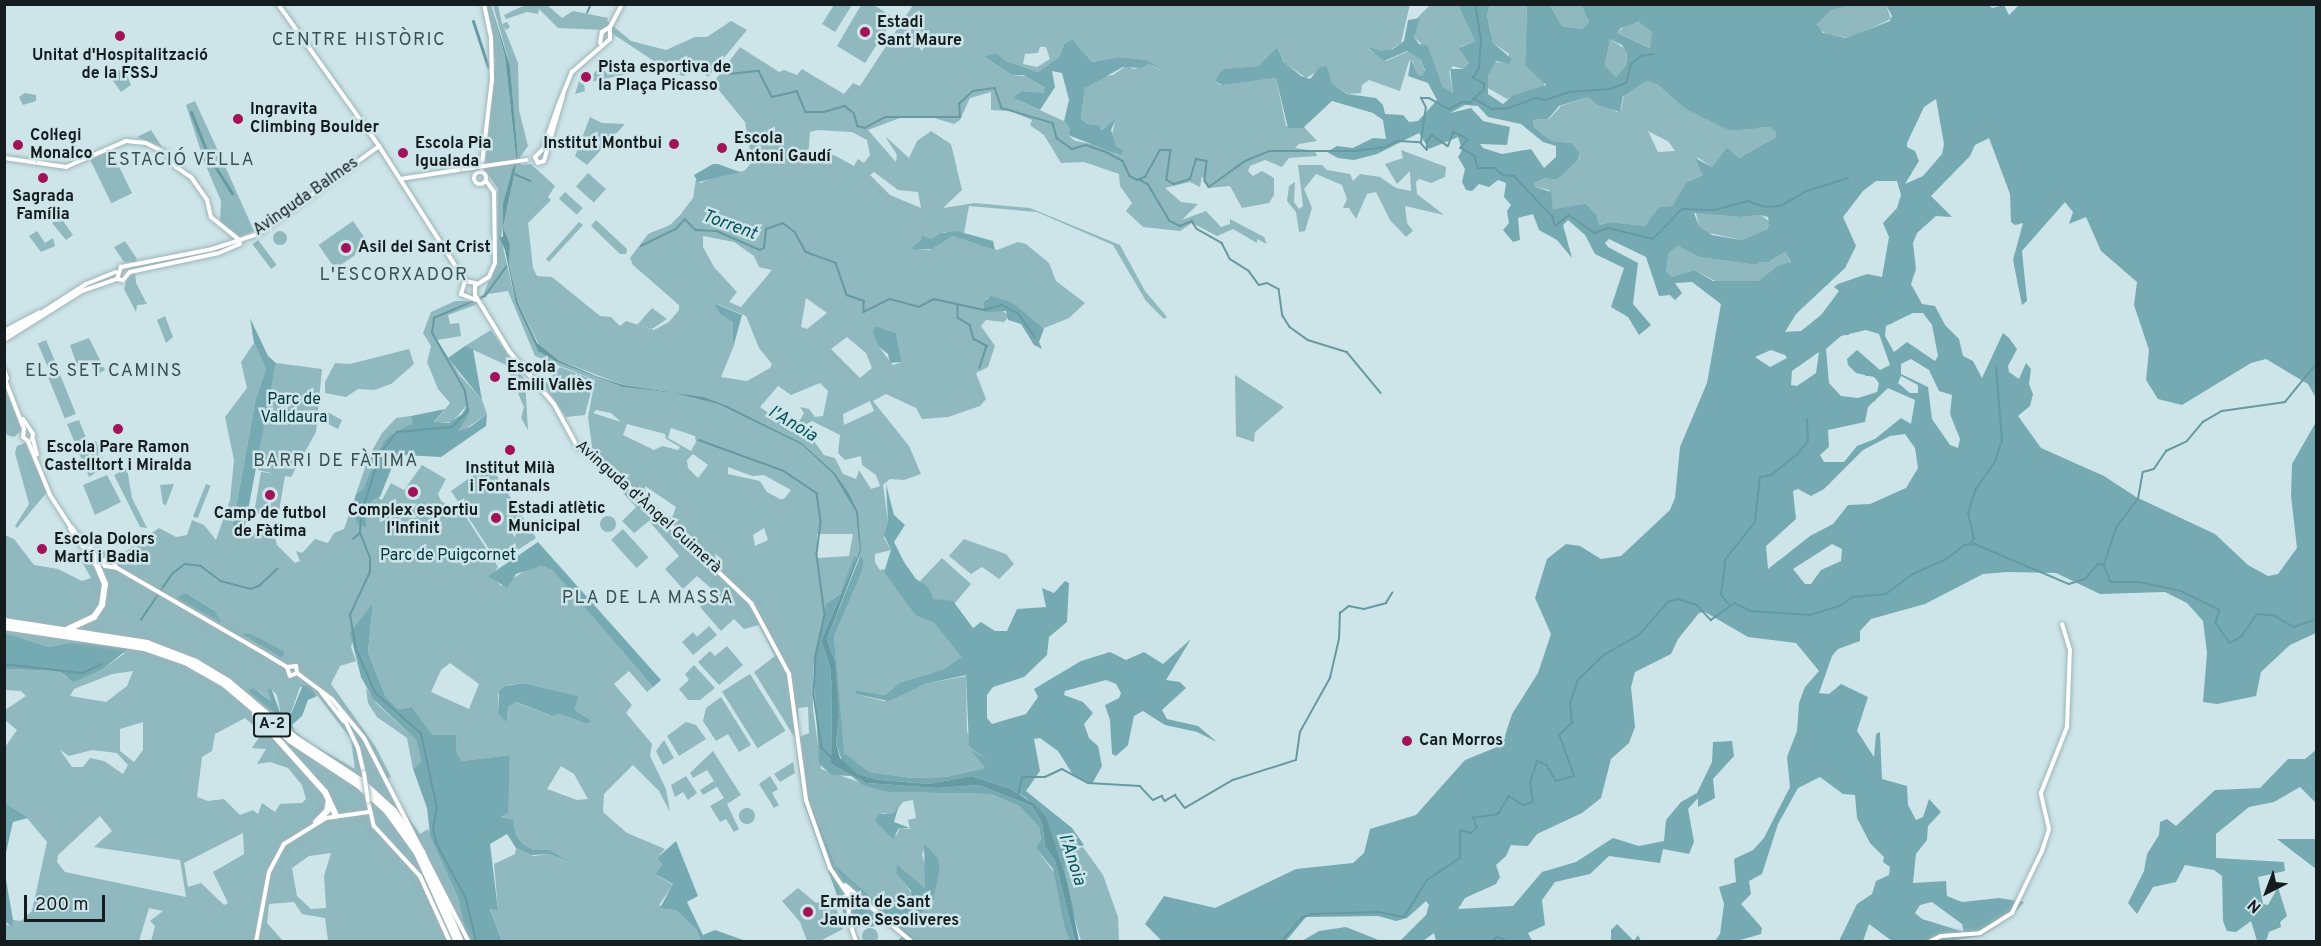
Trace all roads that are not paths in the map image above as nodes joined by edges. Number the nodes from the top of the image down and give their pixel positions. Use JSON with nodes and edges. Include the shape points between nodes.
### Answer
{"nodes":[{"id":1,"x":278,"y":4,"type":"edge"},
{"id":2,"x":484,"y":4,"type":"edge"},
{"id":3,"x":622,"y":4,"type":"edge"},
{"id":4,"x":608,"y":30,"type":"junction"},
{"id":5,"x":602,"y":41,"type":"junction"},
{"id":6,"x":379,"y":146,"type":"junction"},
{"id":7,"x":4,"y":158,"type":"edge"},
{"id":8,"x":481,"y":172,"type":"junction"},
{"id":9,"x":400,"y":179,"type":"junction"},
{"id":10,"x":486,"y":181,"type":"junction"},
{"id":11,"x":240,"y":242,"type":"junction"},
{"id":12,"x":124,"y":267,"type":"junction"},
{"id":13,"x":117,"y":272,"type":"junction"},
{"id":14,"x":127,"y":275,"type":"junction"},
{"id":15,"x":117,"y":279,"type":"junction"},
{"id":16,"x":465,"y":281,"type":"junction"},
{"id":17,"x":476,"y":285,"type":"junction"},
{"id":18,"x":475,"y":299,"type":"junction"},
{"id":19,"x":49,"y":309,"type":"junction"},
{"id":20,"x":4,"y":333,"type":"edge"},
{"id":21,"x":4,"y":340,"type":"edge"},
{"id":22,"x":4,"y":370,"type":"edge"},
{"id":23,"x":5,"y":380,"type":"edge"},
{"id":24,"x":30,"y":430,"type":"junction"},
{"id":25,"x":24,"y":432,"type":"junction"},
{"id":26,"x":31,"y":440,"type":"junction"},
{"id":27,"x":70,"y":528,"type":"junction"},
{"id":28,"x":105,"y":559,"type":"junction"},
{"id":29,"x":112,"y":565,"type":"junction"},
{"id":30,"x":4,"y":621,"type":"edge"},
{"id":31,"x":2062,"y":624,"type":"dead end"},
{"id":32,"x":4,"y":627,"type":"edge"},
{"id":33,"x":46,"y":628,"type":"junction"},
{"id":34,"x":287,"y":667,"type":"junction"},
{"id":35,"x":297,"y":673,"type":"junction"},
{"id":36,"x":312,"y":683,"type":"junction"},
{"id":37,"x":325,"y":692,"type":"junction"},
{"id":38,"x":246,"y":701,"type":"junction"},
{"id":39,"x":354,"y":737,"type":"junction"},
{"id":40,"x":327,"y":794,"type":"junction"},
{"id":41,"x":368,"y":801,"type":"junction"},
{"id":42,"x":369,"y":812,"type":"junction"},
{"id":43,"x":354,"y":815,"type":"junction"},
{"id":44,"x":336,"y":816,"type":"junction"},
{"id":45,"x":316,"y":822,"type":"junction"},
{"id":46,"x":374,"y":826,"type":"junction"},
{"id":47,"x":851,"y":896,"type":"junction"},
{"id":48,"x":837,"y":900,"type":"dead end"},
{"id":49,"x":256,"y":942,"type":"edge"},
{"id":50,"x":450,"y":942,"type":"edge"},
{"id":51,"x":457,"y":942,"type":"edge"},
{"id":52,"x":461,"y":942,"type":"edge"},
{"id":53,"x":469,"y":942,"type":"edge"},
{"id":54,"x":856,"y":942,"type":"edge"},
{"id":55,"x":912,"y":942,"type":"edge"},
{"id":56,"x":1929,"y":942,"type":"edge"}],
"edges":[{"from":1,"to":6,"type":"street"},
{"from":2,"to":8,"type":"street","via":[[491,37],[492,80]]},
{"from":3,"to":4,"type":"street"},
{"from":4,"to":5,"type":"street","via":[[601,33]]},
{"from":4,"to":5,"type":"street","via":[[610,39]]},
{"from":5,"to":9,"type":"street","bridge":true,"via":[[572,72],[539,157]]},
{"from":6,"to":9,"type":"street"},
{"from":6,"to":11,"type":"street","name":"Avinguda Balmes","via":[[258,234]]},
{"from":7,"to":11,"type":"street","via":[[59,167],[126,141],[146,143],[166,153],[196,183],[219,225]]},
{"from":8,"to":10,"type":"street"},
{"from":8,"to":10,"type":"street","via":[[475,175],[475,182],[480,185]]},
{"from":9,"to":16,"type":"street"},
{"from":10,"to":17,"type":"street","via":[[494,192],[495,263],[489,277]]},
{"from":11,"to":12,"type":"street","name":"Avinguda Balmes"},
{"from":11,"to":14,"type":"street","name":"Avinguda Balmes","via":[[219,253]]},
{"from":12,"to":13,"type":"street"},
{"from":12,"to":14,"type":"street"},
{"from":13,"to":15,"type":"street"},
{"from":13,"to":19,"type":"street","via":[[86,284]]},
{"from":14,"to":15,"type":"street","name":"Avinguda Balmes","via":[[123,280]]},
{"from":15,"to":19,"type":"street","via":[[89,288]]},
{"from":16,"to":17,"type":"street"},
{"from":16,"to":18,"type":"street","name":"Avinguda d'Àngel Guimerà","via":[[460,291]]},
{"from":17,"to":18,"type":"street"},
{"from":18,"to":47,"type":"street","name":"Avinguda d'Àngel Guimerà","via":[[511,353],[554,404],[577,446],[623,481],[751,603],[789,674],[806,800],[830,868]]},
{"from":19,"to":20,"type":"street"},
{"from":19,"to":20,"type":"street"},
{"from":19,"to":21,"type":"street"},
{"from":22,"to":24,"type":"street"},
{"from":23,"to":25,"type":"street"},
{"from":24,"to":25,"type":"street"},
{"from":24,"to":26,"type":"street"},
{"from":25,"to":26,"type":"street","via":[[23,439]]},
{"from":26,"to":27,"type":"street","via":[[51,495]]},
{"from":26,"to":28,"type":"street","via":[[62,512]]},
{"from":27,"to":28,"type":"street"},
{"from":27,"to":33,"type":"highway","via":[[101,574],[104,598],[99,611],[83,625]]},
{"from":28,"to":29,"type":"street"},
{"from":28,"to":29,"type":"street","via":[[105,566]]},
{"from":29,"to":34,"type":"street"},
{"from":30,"to":33,"type":"highway","number":"A-2"},
{"from":31,"to":56,"type":"street","via":[[2070,651],[2067,727],[2041,793],[2049,832],[2020,904],[1980,933],[1941,936]]},
{"from":32,"to":38,"type":"highway","number":"A-2","via":[[159,652],[205,672]]},
{"from":33,"to":52,"type":"highway","number":"A-2","via":[[141,642],[196,662],[238,688],[302,743],[360,780],[394,811],[417,843]]},
{"from":34,"to":35,"type":"street","via":[[296,666]]},
{"from":34,"to":35,"type":"street","via":[[289,675]]},
{"from":35,"to":36,"type":"street"},
{"from":36,"to":37,"type":"street"},
{"from":36,"to":39,"type":"street"},
{"from":37,"to":39,"type":"street","via":[[341,711]]},
{"from":37,"to":53,"type":"street","via":[[364,738]]},
{"from":38,"to":40,"type":"highway"},
{"from":38,"to":51,"type":"highway","number":"A-2","via":[[291,741],[358,784],[393,817],[417,853]]},
{"from":39,"to":41,"type":"street","bridge":true},
{"from":40,"to":44,"type":"highway"},
{"from":40,"to":45,"type":"highway","via":[[328,808]]},
{"from":41,"to":42,"type":"street"},
{"from":41,"to":43,"type":"street","via":[[365,810]]},
{"from":42,"to":43,"type":"street"},
{"from":42,"to":46,"type":"street"},
{"from":43,"to":44,"type":"street"},
{"from":43,"to":46,"type":"street"},
{"from":44,"to":45,"type":"street"},
{"from":45,"to":49,"type":"street","via":[[284,844],[272,863]]},
{"from":46,"to":50,"type":"street","via":[[420,876]]},
{"from":47,"to":48,"type":"street"},
{"from":47,"to":54,"type":"street","via":[[849,907]]},
{"from":47,"to":55,"type":"street","via":[[871,905]]}]}
